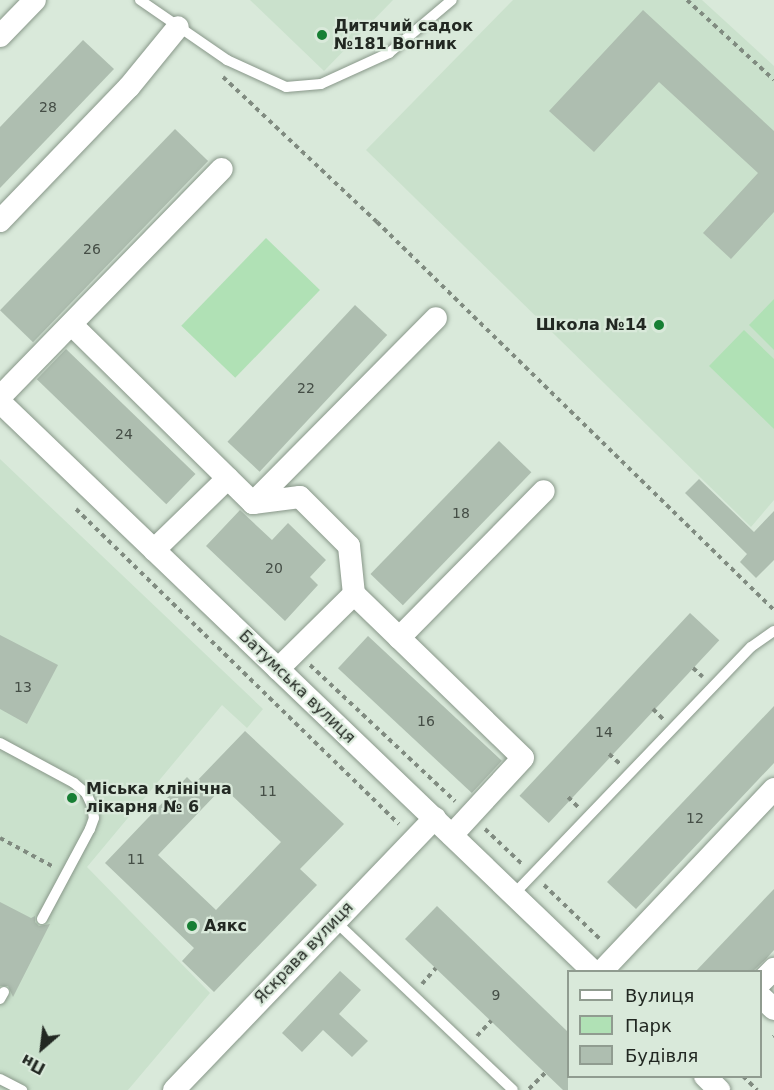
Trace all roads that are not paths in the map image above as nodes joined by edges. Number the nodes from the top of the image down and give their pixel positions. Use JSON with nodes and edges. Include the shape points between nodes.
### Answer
{"nodes":[{"id":1,"x":35,"y":0,"type":"edge"},
{"id":2,"x":140,"y":0,"type":"edge"},
{"id":3,"x":452,"y":0,"type":"edge"},
{"id":4,"x":178,"y":27,"type":"junction"},
{"id":5,"x":0,"y":36,"type":"edge"},
{"id":6,"x":222,"y":169,"type":"dead end"},
{"id":7,"x":0,"y":221,"type":"edge"},
{"id":8,"x":436,"y":318,"type":"dead end"},
{"id":9,"x":72,"y":325,"type":"junction"},
{"id":10,"x":0,"y":397,"type":"edge"},
{"id":11,"x":0,"y":402,"type":"edge"},
{"id":12,"x":228,"y":478,"type":"junction"},
{"id":13,"x":544,"y":491,"type":"dead end"},
{"id":14,"x":253,"y":503,"type":"junction"},
{"id":15,"x":154,"y":550,"type":"junction"},
{"id":16,"x":354,"y":594,"type":"junction"},
{"id":17,"x":774,"y":631,"type":"edge"},
{"id":18,"x":399,"y":638,"type":"junction"},
{"id":19,"x":278,"y":669,"type":"junction"},
{"id":20,"x":0,"y":743,"type":"edge"},
{"id":21,"x":774,"y":789,"type":"edge"},
{"id":22,"x":435,"y":818,"type":"junction"},
{"id":23,"x":452,"y":835,"type":"junction"},
{"id":24,"x":513,"y":896,"type":"junction"},
{"id":25,"x":42,"y":920,"type":"dead end"},
{"id":26,"x":335,"y":921,"type":"junction"},
{"id":27,"x":774,"y":969,"type":"edge"},
{"id":28,"x":592,"y":970,"type":"edge"},
{"id":29,"x":603,"y":970,"type":"edge"},
{"id":30,"x":762,"y":981,"type":"edge"},
{"id":31,"x":762,"y":998,"type":"edge"},
{"id":32,"x":774,"y":1009,"type":"edge"},
{"id":33,"x":706,"y":1078,"type":"edge"},
{"id":34,"x":0,"y":1079,"type":"edge"},
{"id":35,"x":22,"y":1090,"type":"edge"},
{"id":36,"x":174,"y":1090,"type":"edge"},
{"id":37,"x":513,"y":1090,"type":"edge"},
{"id":38,"x":719,"y":1090,"type":"edge"}],
"edges":[{"from":1,"to":5,"type":"street"},
{"from":2,"to":4,"type":"lane"},
{"from":3,"to":4,"type":"lane","via":[[389,53],[321,84],[286,87],[227,60]]},
{"from":4,"to":7,"type":"street","via":[[129,87]]},
{"from":6,"to":9,"type":"street"},
{"from":8,"to":14,"type":"street"},
{"from":9,"to":10,"type":"street"},
{"from":9,"to":12,"type":"street"},
{"from":11,"to":15,"type":"street","name":"Батумська вулиця"},
{"from":12,"to":14,"type":"street"},
{"from":12,"to":15,"type":"street"},
{"from":13,"to":18,"type":"street"},
{"from":14,"to":16,"type":"street","via":[[300,497],[349,546]]},
{"from":15,"to":19,"type":"street","name":"Батумська вулиця"},
{"from":16,"to":18,"type":"street"},
{"from":16,"to":19,"type":"street"},
{"from":17,"to":24,"type":"lane","via":[[751,647]]},
{"from":18,"to":23,"type":"street","via":[[523,758]]},
{"from":19,"to":22,"type":"street","name":"Батумська вулиця"},
{"from":20,"to":25,"type":"lane","via":[[74,783],[86,793],[92,806],[94,818]]},
{"from":21,"to":29,"type":"street"},
{"from":22,"to":23,"type":"street","name":"Батумська вулиця"},
{"from":22,"to":26,"type":"street","name":"Яскрава вулиця"},
{"from":23,"to":24,"type":"street","name":"Батумська вулиця"},
{"from":24,"to":28,"type":"street","name":"Батумська вулиця"},
{"from":26,"to":36,"type":"street","name":"Яскрава вулиця"},
{"from":26,"to":37,"type":"lane"},
{"from":27,"to":30,"type":"street"},
{"from":31,"to":32,"type":"street"},
{"from":33,"to":38,"type":"street"},
{"from":34,"to":35,"type":"lane"}]}
